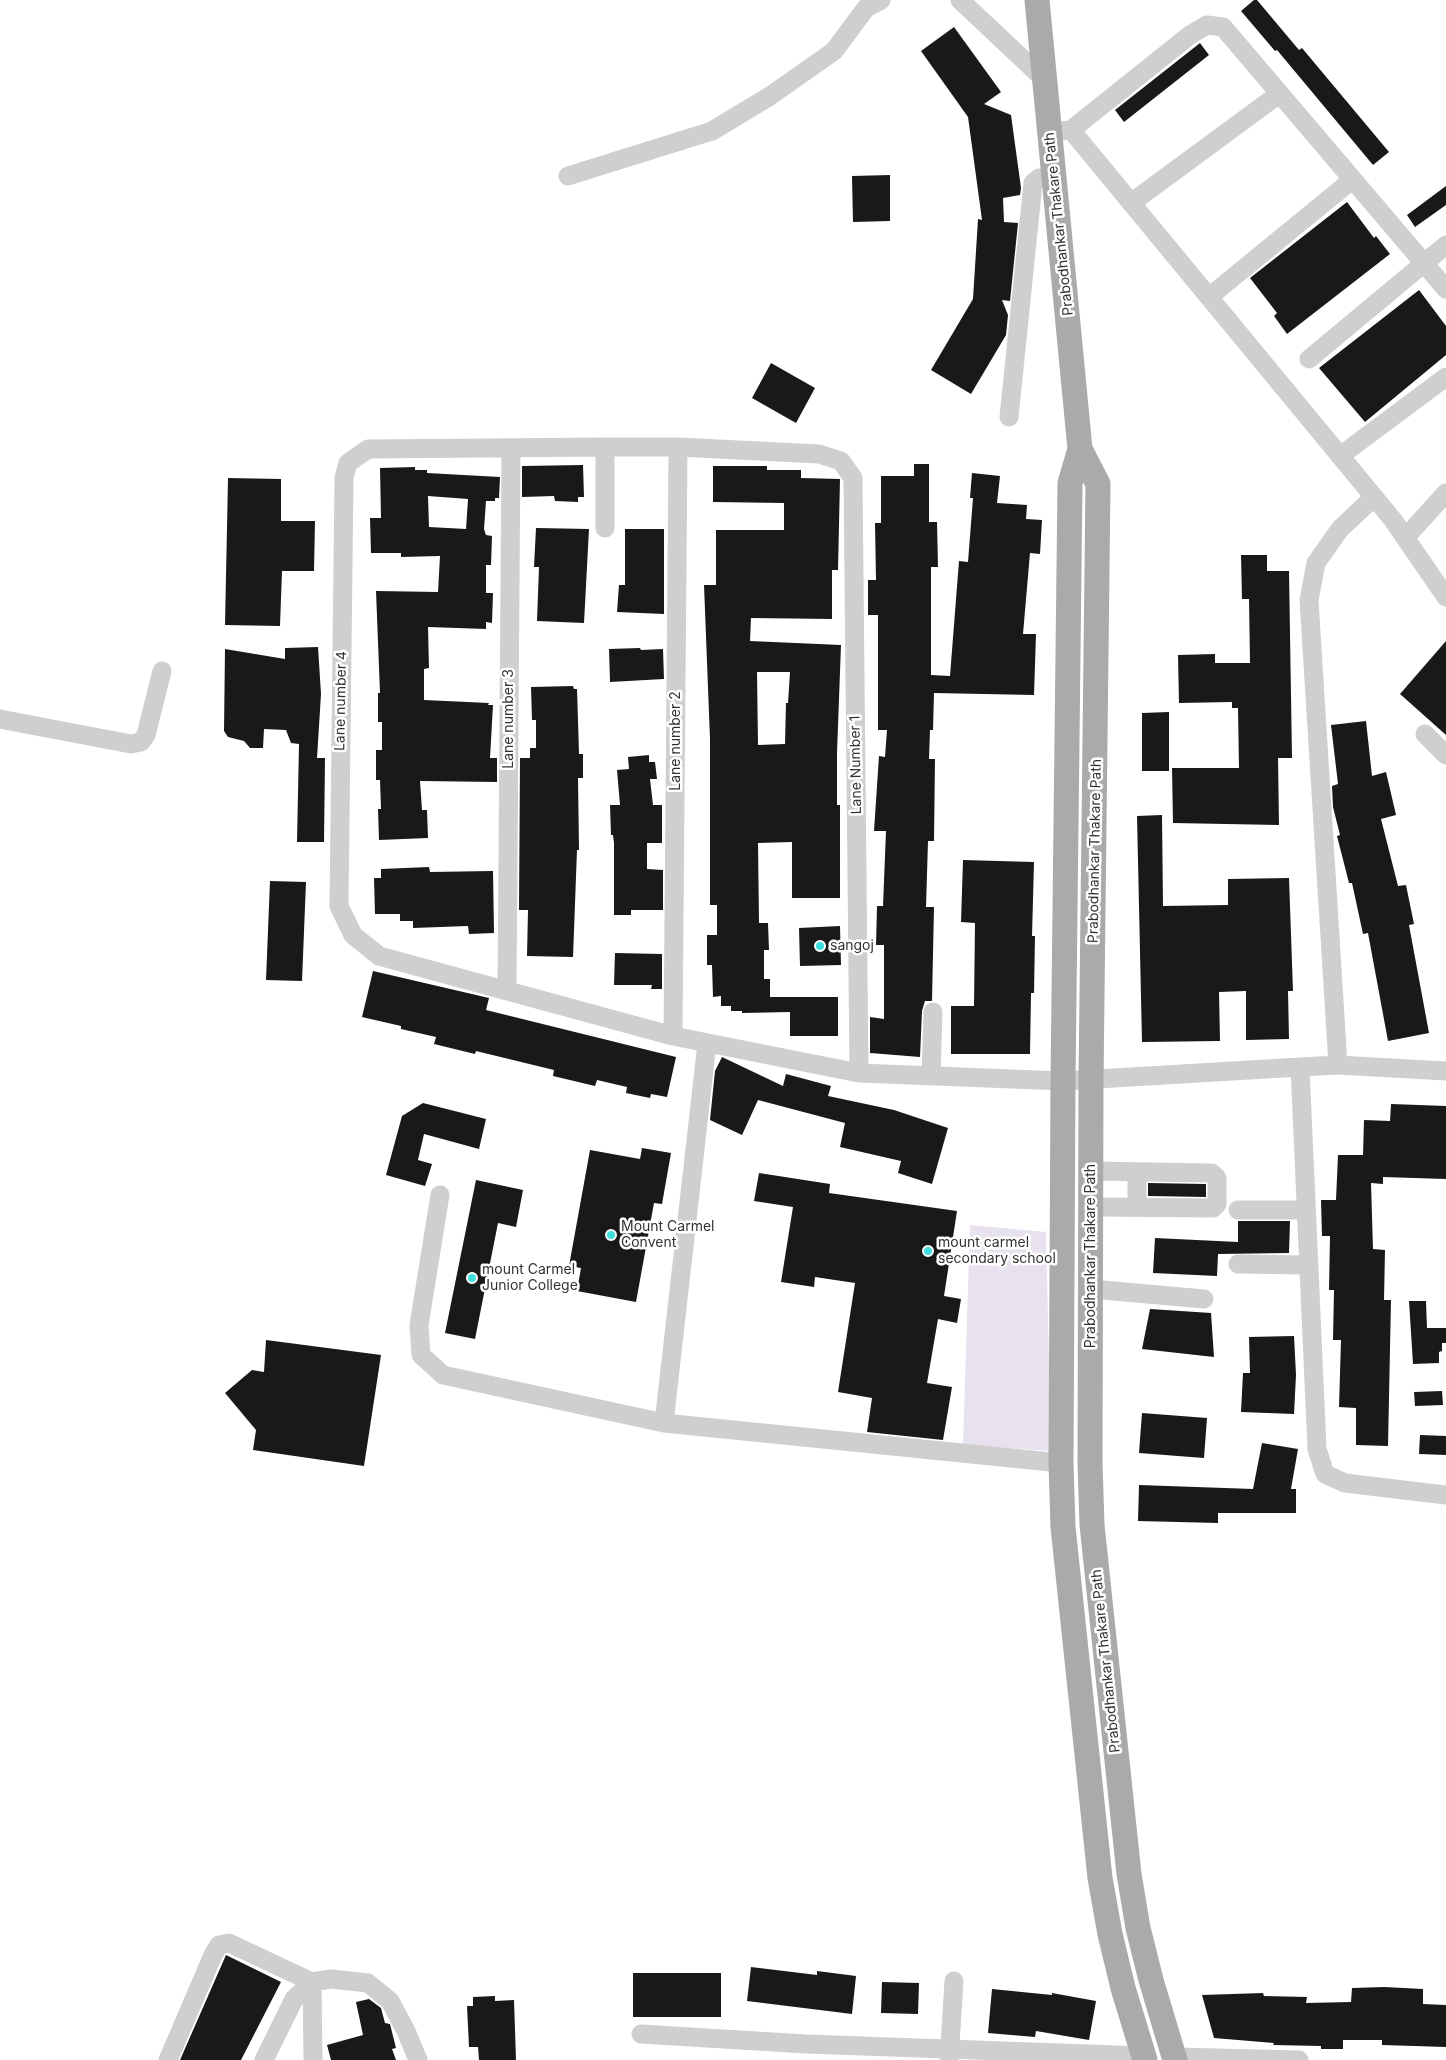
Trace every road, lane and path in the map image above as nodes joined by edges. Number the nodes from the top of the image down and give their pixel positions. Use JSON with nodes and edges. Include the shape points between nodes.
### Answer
{"nodes":[{"id":1,"x":881,"y":0,"type":"edge"},
{"id":2,"x":960,"y":0,"type":"edge"},
{"id":3,"x":1037,"y":0,"type":"edge"},
{"id":4,"x":1045,"y":80,"type":"junction"},
{"id":5,"x":1280,"y":94,"type":"junction"},
{"id":6,"x":1061,"y":131,"type":"junction"},
{"id":7,"x":568,"y":176,"type":"dead end"},
{"id":8,"x":1055,"y":176,"type":"junction"},
{"id":9,"x":1352,"y":180,"type":"junction"},
{"id":10,"x":1131,"y":203,"type":"junction"},
{"id":11,"x":1446,"y":245,"type":"edge"},
{"id":12,"x":1423,"y":262,"type":"junction"},
{"id":13,"x":1446,"y":289,"type":"edge"},
{"id":14,"x":1209,"y":297,"type":"junction"},
{"id":15,"x":1309,"y":360,"type":"dead end"},
{"id":16,"x":1446,"y":377,"type":"edge"},
{"id":17,"x":1009,"y":417,"type":"dead end"},
{"id":18,"x":605,"y":447,"type":"junction"},
{"id":19,"x":678,"y":447,"type":"junction"},
{"id":20,"x":511,"y":448,"type":"junction"},
{"id":21,"x":1080,"y":449,"type":"junction"},
{"id":22,"x":1340,"y":456,"type":"junction"},
{"id":23,"x":1446,"y":493,"type":"edge"},
{"id":24,"x":1374,"y":497,"type":"junction"},
{"id":25,"x":605,"y":528,"type":"dead end"},
{"id":26,"x":1405,"y":538,"type":"junction"},
{"id":27,"x":1446,"y":597,"type":"edge"},
{"id":28,"x":162,"y":671,"type":"dead end"},
{"id":29,"x":0,"y":719,"type":"edge"},
{"id":30,"x":1425,"y":734,"type":"dead end"},
{"id":31,"x":1446,"y":755,"type":"edge"},
{"id":32,"x":507,"y":991,"type":"junction"},
{"id":33,"x":933,"y":1012,"type":"dead end"},
{"id":34,"x":673,"y":1036,"type":"junction"},
{"id":35,"x":707,"y":1043,"type":"junction"},
{"id":36,"x":1338,"y":1065,"type":"junction"},
{"id":37,"x":1300,"y":1067,"type":"junction"},
{"id":38,"x":1446,"y":1072,"type":"edge"},
{"id":39,"x":859,"y":1073,"type":"junction"},
{"id":40,"x":931,"y":1076,"type":"junction"},
{"id":41,"x":1091,"y":1080,"type":"junction"},
{"id":42,"x":1063,"y":1081,"type":"junction"},
{"id":43,"x":1091,"y":1171,"type":"junction"},
{"id":44,"x":1137,"y":1172,"type":"junction"},
{"id":45,"x":440,"y":1195,"type":"dead end"},
{"id":46,"x":1091,"y":1207,"type":"junction"},
{"id":47,"x":1137,"y":1207,"type":"junction"},
{"id":48,"x":1238,"y":1210,"type":"dead end"},
{"id":49,"x":1300,"y":1210,"type":"junction"},
{"id":50,"x":1238,"y":1264,"type":"dead end"},
{"id":51,"x":1302,"y":1265,"type":"junction"},
{"id":52,"x":1090,"y":1289,"type":"junction"},
{"id":53,"x":1204,"y":1299,"type":"dead end"},
{"id":54,"x":664,"y":1423,"type":"junction"},
{"id":55,"x":1061,"y":1463,"type":"junction"},
{"id":56,"x":1446,"y":1495,"type":"edge"},
{"id":57,"x":954,"y":1981,"type":"dead end"},
{"id":58,"x":312,"y":1982,"type":"junction"},
{"id":59,"x":641,"y":2034,"type":"dead end"},
{"id":60,"x":805,"y":2052,"type":"edge"},
{"id":61,"x":950,"y":2054,"type":"edge"},
{"id":62,"x":1145,"y":2058,"type":"edge"},
{"id":63,"x":1175,"y":2059,"type":"edge"},
{"id":64,"x":168,"y":2060,"type":"edge"},
{"id":65,"x":264,"y":2060,"type":"edge"},
{"id":66,"x":313,"y":2060,"type":"edge"},
{"id":67,"x":418,"y":2060,"type":"edge"},
{"id":68,"x":1299,"y":2060,"type":"edge"}],
"edges":[{"from":1,"to":7,"type":"street","via":[[866,8],[834,51],[770,96],[712,131]]},
{"from":2,"to":4,"type":"street"},
{"from":3,"to":4,"type":"main road","name":"Prabodhankar Thakare Path"},
{"from":4,"to":6,"type":"main road","name":"Prabodhankar Thakare Path"},
{"from":5,"to":6,"type":"street","via":[[1223,27],[1207,25]]},
{"from":5,"to":9,"type":"street"},
{"from":5,"to":10,"type":"street"},
{"from":6,"to":8,"type":"main road","name":"Prabodhankar Thakare Path"},
{"from":6,"to":10,"type":"street"},
{"from":8,"to":17,"type":"street","via":[[1039,178],[1032,193]]},
{"from":8,"to":21,"type":"main road","name":"Prabodhankar Thakare Path"},
{"from":9,"to":12,"type":"street"},
{"from":9,"to":14,"type":"street"},
{"from":10,"to":14,"type":"street"},
{"from":11,"to":12,"type":"street"},
{"from":12,"to":13,"type":"street"},
{"from":12,"to":15,"type":"street"},
{"from":14,"to":22,"type":"street"},
{"from":16,"to":22,"type":"street"},
{"from":18,"to":19,"type":"street"},
{"from":18,"to":20,"type":"street"},
{"from":18,"to":25,"type":"street"},
{"from":19,"to":34,"type":"street","name":"Lane number 2"},
{"from":19,"to":39,"type":"street","name":"Lane Number 1","via":[[819,454],[841,461],[853,478]]},
{"from":20,"to":32,"type":"street","name":"Lane number 3"},
{"from":20,"to":32,"type":"street","name":"Lane number 4","via":[[368,449],[348,463],[344,478],[339,906],[353,935],[379,956]]},
{"from":21,"to":41,"type":"main road","name":"Prabodhankar Thakare Path","via":[[1098,484]]},
{"from":21,"to":42,"type":"main road","name":"Prabodhankar Thakare Path","via":[[1070,483]]},
{"from":22,"to":24,"type":"street"},
{"from":23,"to":26,"type":"street"},
{"from":24,"to":26,"type":"street"},
{"from":24,"to":36,"type":"street","via":[[1340,529],[1316,563],[1309,600]]},
{"from":26,"to":27,"type":"street"},
{"from":28,"to":29,"type":"street","via":[[146,735],[141,742],[131,744]]},
{"from":30,"to":31,"type":"street"},
{"from":32,"to":34,"type":"street"},
{"from":33,"to":40,"type":"street"},
{"from":34,"to":35,"type":"street"},
{"from":35,"to":39,"type":"street"},
{"from":35,"to":54,"type":"street"},
{"from":36,"to":37,"type":"street"},
{"from":36,"to":38,"type":"street"},
{"from":37,"to":41,"type":"street"},
{"from":37,"to":49,"type":"street"},
{"from":39,"to":40,"type":"street"},
{"from":40,"to":42,"type":"street"},
{"from":41,"to":42,"type":"street"},
{"from":41,"to":43,"type":"main road","name":"Prabodhankar Thakare Path"},
{"from":42,"to":55,"type":"main road","name":"Prabodhankar Thakare Path"},
{"from":43,"to":44,"type":"street"},
{"from":43,"to":46,"type":"main road","name":"Prabodhankar Thakare Path"},
{"from":44,"to":47,"type":"street"},
{"from":44,"to":47,"type":"street","via":[[1212,1173],[1217,1178],[1216,1207]]},
{"from":45,"to":54,"type":"street","via":[[419,1325],[421,1355],[443,1375]]},
{"from":46,"to":47,"type":"street"},
{"from":46,"to":52,"type":"main road","name":"Prabodhankar Thakare Path"},
{"from":48,"to":49,"type":"street"},
{"from":49,"to":51,"type":"street"},
{"from":50,"to":51,"type":"street"},
{"from":51,"to":56,"type":"street","via":[[1316,1449],[1325,1474],[1345,1483]]},
{"from":52,"to":53,"type":"street"},
{"from":52,"to":63,"type":"main road","name":"Prabodhankar Thakare Path","via":[[1090,1463],[1099,1608],[1138,1928],[1150,1980]]},
{"from":54,"to":55,"type":"street"},
{"from":55,"to":62,"type":"main road","name":"Prabodhankar Thakare Path","via":[[1063,1527],[1100,1878],[1123,1988]]},
{"from":57,"to":61,"type":"street"},
{"from":58,"to":64,"type":"street","via":[[229,1943],[219,1945]]},
{"from":58,"to":65,"type":"street","via":[[294,1999]]},
{"from":58,"to":66,"type":"street"},
{"from":58,"to":67,"type":"street","via":[[332,1978],[368,1983],[390,2001]]},
{"from":59,"to":60,"type":"street"},
{"from":60,"to":61,"type":"street"},
{"from":61,"to":62,"type":"street"},
{"from":63,"to":68,"type":"street"}]}
